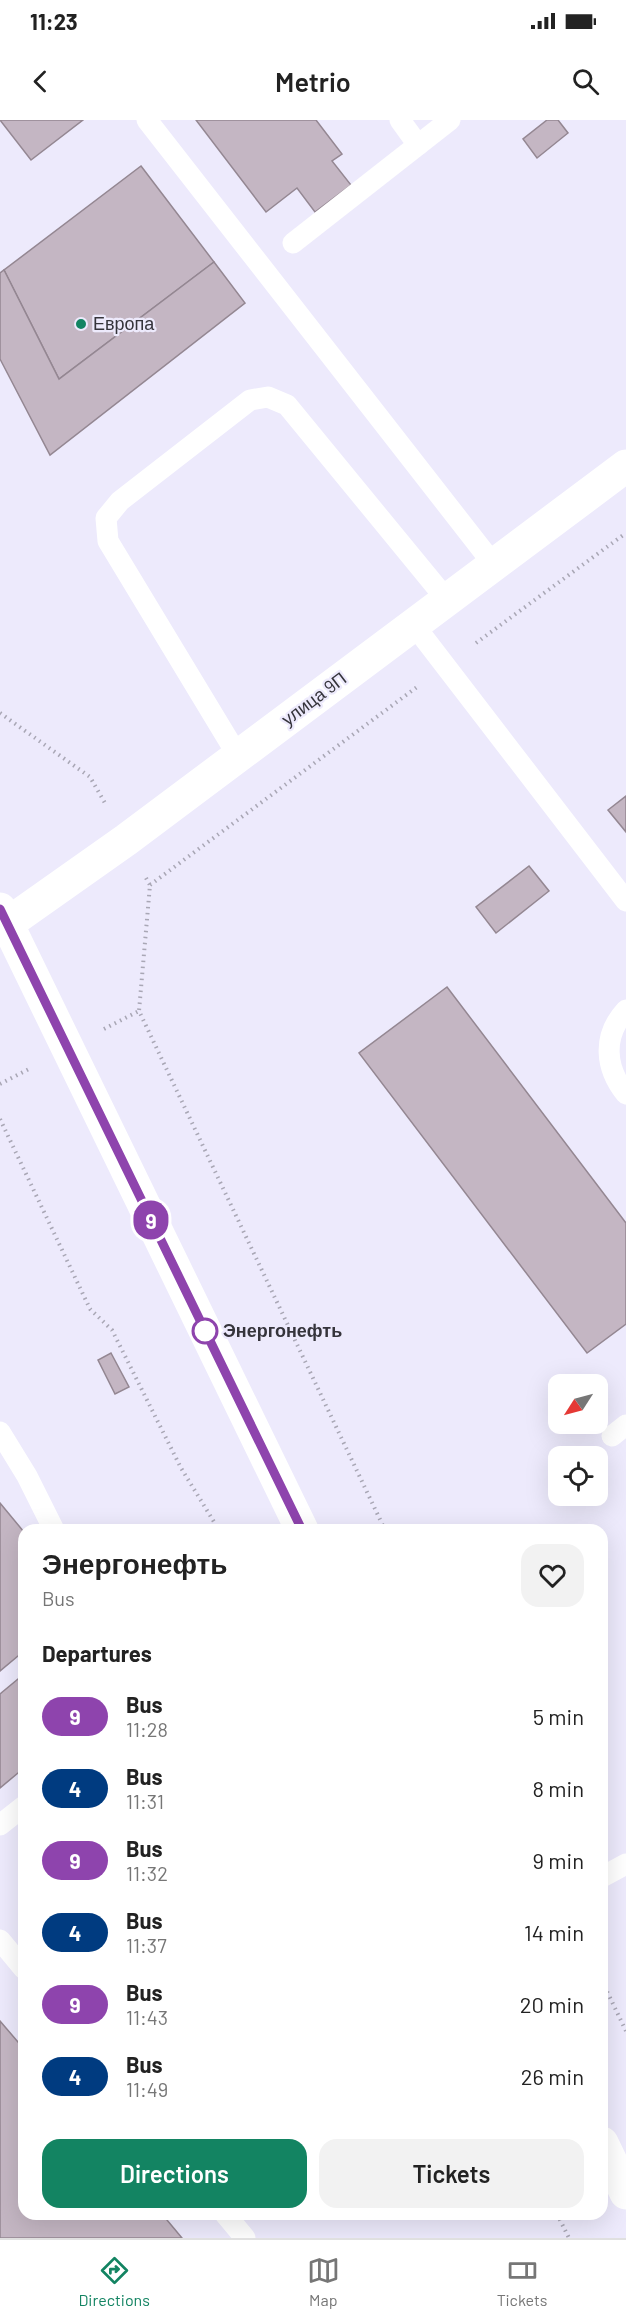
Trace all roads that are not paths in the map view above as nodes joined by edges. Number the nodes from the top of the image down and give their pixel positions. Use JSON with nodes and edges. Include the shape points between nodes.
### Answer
{"nodes":[{"id":1,"x":147,"y":120,"type":"edge"},
{"id":2,"x":400,"y":120,"type":"edge"},
{"id":3,"x":450,"y":120,"type":"edge"},
{"id":4,"x":418,"y":145,"type":"junction"},
{"id":5,"x":293,"y":243,"type":"dead end"},
{"id":6,"x":626,"y":466,"type":"edge"},
{"id":7,"x":494,"y":565,"type":"junction"},
{"id":8,"x":447,"y":600,"type":"junction"},
{"id":9,"x":414,"y":625,"type":"junction"},
{"id":10,"x":238,"y":756,"type":"junction"},
{"id":11,"x":626,"y":901,"type":"edge"},
{"id":12,"x":2,"y":921,"type":"edge"},
{"id":13,"x":626,"y":1010,"type":"edge"},
{"id":14,"x":626,"y":1094,"type":"edge"},
{"id":15,"x":0,"y":1432,"type":"edge"},
{"id":16,"x":51,"y":1524,"type":"edge"},
{"id":17,"x":299,"y":1524,"type":"edge"},
{"id":18,"x":18,"y":1811,"type":"edge"},
{"id":19,"x":0,"y":1825,"type":"edge"},
{"id":20,"x":626,"y":1864,"type":"edge"},
{"id":21,"x":608,"y":1874,"type":"edge"},
{"id":22,"x":0,"y":1940,"type":"edge"},
{"id":23,"x":18,"y":1962,"type":"edge"},
{"id":24,"x":608,"y":2156,"type":"edge"},
{"id":25,"x":626,"y":2193,"type":"edge"},
{"id":26,"x":230,"y":2220,"type":"edge"},
{"id":27,"x":245,"y":2238,"type":"edge"}],
"edges":[{"from":1,"to":7,"type":"lane"},
{"from":2,"to":4,"type":"lane"},
{"from":3,"to":4,"type":"lane"},
{"from":4,"to":5,"type":"lane"},
{"from":6,"to":7,"type":"street","name":"улица 9П"},
{"from":7,"to":8,"type":"street","name":"улица 9П"},
{"from":8,"to":9,"type":"street","name":"улица 9П"},
{"from":8,"to":10,"type":"lane","via":[[287,405],[268,397],[250,400],[120,501],[106,518],[108,541]]},
{"from":9,"to":10,"type":"street","name":"улица 9П"},
{"from":9,"to":11,"type":"lane"},
{"from":10,"to":12,"type":"street","name":"улица 9П"},
{"from":12,"to":17,"type":"street"},
{"from":13,"to":14,"type":"lane","via":[[610,1035],[609,1057],[618,1084]]},
{"from":15,"to":16,"type":"lane"},
{"from":18,"to":19,"type":"lane"},
{"from":20,"to":21,"type":"lane"},
{"from":22,"to":23,"type":"lane"},
{"from":24,"to":25,"type":"street"},
{"from":26,"to":27,"type":"lane"}]}
